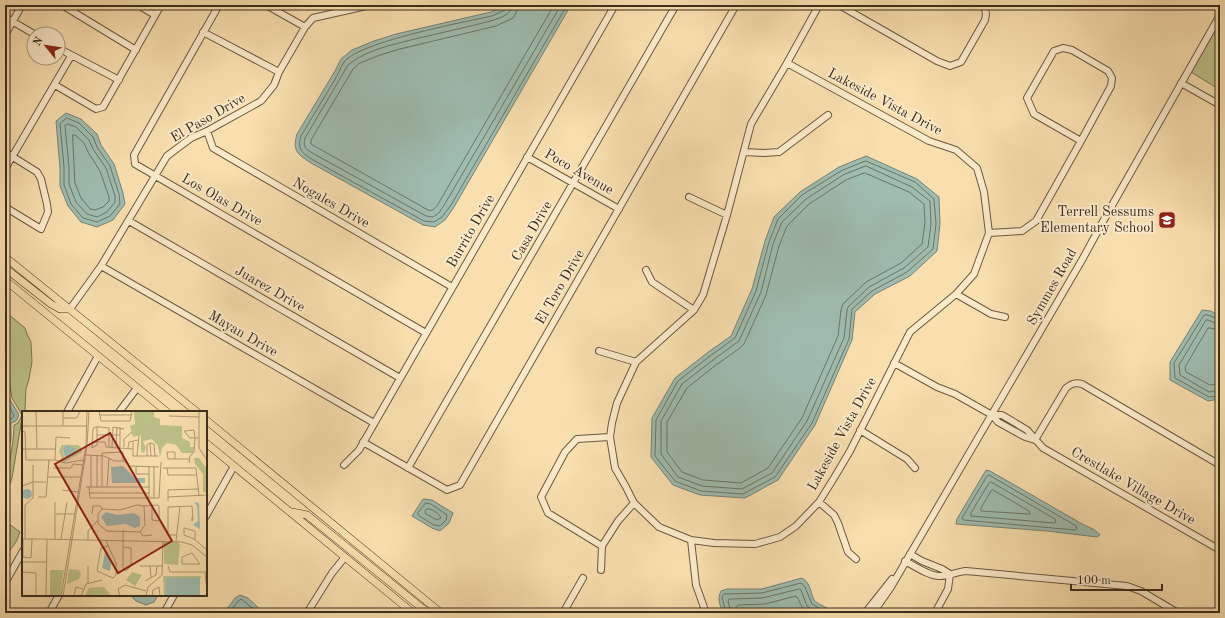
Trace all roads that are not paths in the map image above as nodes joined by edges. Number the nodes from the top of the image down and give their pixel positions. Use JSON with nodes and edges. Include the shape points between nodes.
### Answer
{"nodes":[{"id":1,"x":22,"y":5,"type":"edge"},
{"id":2,"x":62,"y":5,"type":"edge"},
{"id":3,"x":138,"y":5,"type":"edge"},
{"id":4,"x":161,"y":5,"type":"edge"},
{"id":5,"x":219,"y":5,"type":"edge"},
{"id":6,"x":266,"y":5,"type":"edge"},
{"id":7,"x":371,"y":5,"type":"edge"},
{"id":8,"x":615,"y":5,"type":"edge"},
{"id":9,"x":676,"y":5,"type":"edge"},
{"id":10,"x":736,"y":5,"type":"edge"},
{"id":11,"x":819,"y":5,"type":"edge"},
{"id":12,"x":839,"y":5,"type":"edge"},
{"id":13,"x":984,"y":5,"type":"edge"},
{"id":14,"x":155,"y":15,"type":"junction"},
{"id":15,"x":1220,"y":15,"type":"edge"},
{"id":16,"x":5,"y":17,"type":"edge"},
{"id":17,"x":13,"y":22,"type":"junction"},
{"id":18,"x":305,"y":27,"type":"junction"},
{"id":19,"x":26,"y":29,"type":"edge"},
{"id":20,"x":203,"y":32,"type":"junction"},
{"id":21,"x":5,"y":34,"type":"edge"},
{"id":22,"x":136,"y":50,"type":"junction"},
{"id":23,"x":66,"y":53,"type":"edge"},
{"id":24,"x":72,"y":56,"type":"junction"},
{"id":25,"x":787,"y":63,"type":"junction"},
{"id":26,"x":279,"y":72,"type":"junction"},
{"id":27,"x":119,"y":80,"type":"junction"},
{"id":28,"x":1181,"y":83,"type":"junction"},
{"id":29,"x":55,"y":85,"type":"junction"},
{"id":30,"x":1220,"y":105,"type":"edge"},
{"id":31,"x":828,"y":115,"type":"dead end"},
{"id":32,"x":207,"y":131,"type":"junction"},
{"id":33,"x":1081,"y":141,"type":"junction"},
{"id":34,"x":5,"y":152,"type":"edge"},
{"id":35,"x":744,"y":152,"type":"junction"},
{"id":36,"x":13,"y":157,"type":"junction"},
{"id":37,"x":527,"y":157,"type":"junction"},
{"id":38,"x":5,"y":169,"type":"edge"},
{"id":39,"x":156,"y":175,"type":"junction"},
{"id":40,"x":573,"y":183,"type":"junction"},
{"id":41,"x":689,"y":197,"type":"dead end"},
{"id":42,"x":5,"y":207,"type":"edge"},
{"id":43,"x":619,"y":209,"type":"junction"},
{"id":44,"x":727,"y":216,"type":"junction"},
{"id":45,"x":129,"y":221,"type":"junction"},
{"id":46,"x":989,"y":233,"type":"junction"},
{"id":47,"x":5,"y":257,"type":"edge"},
{"id":48,"x":101,"y":266,"type":"junction"},
{"id":49,"x":5,"y":268,"type":"edge"},
{"id":50,"x":646,"y":270,"type":"dead end"},
{"id":51,"x":5,"y":280,"type":"edge"},
{"id":52,"x":452,"y":287,"type":"junction"},
{"id":53,"x":956,"y":294,"type":"junction"},
{"id":54,"x":70,"y":309,"type":"junction"},
{"id":55,"x":694,"y":310,"type":"junction"},
{"id":56,"x":1005,"y":317,"type":"dead end"},
{"id":57,"x":426,"y":333,"type":"junction"},
{"id":58,"x":599,"y":351,"type":"dead end"},
{"id":59,"x":98,"y":356,"type":"junction"},
{"id":60,"x":636,"y":362,"type":"junction"},
{"id":61,"x":894,"y":363,"type":"junction"},
{"id":62,"x":400,"y":378,"type":"junction"},
{"id":63,"x":137,"y":388,"type":"junction"},
{"id":64,"x":68,"y":411,"type":"edge"},
{"id":65,"x":120,"y":411,"type":"edge"},
{"id":66,"x":166,"y":411,"type":"edge"},
{"id":67,"x":196,"y":411,"type":"edge"},
{"id":68,"x":992,"y":415,"type":"junction"},
{"id":69,"x":207,"y":421,"type":"edge"},
{"id":70,"x":374,"y":423,"type":"junction"},
{"id":71,"x":860,"y":430,"type":"junction"},
{"id":72,"x":610,"y":437,"type":"junction"},
{"id":73,"x":1035,"y":440,"type":"junction"},
{"id":74,"x":363,"y":442,"type":"junction"},
{"id":75,"x":207,"y":444,"type":"edge"},
{"id":76,"x":344,"y":465,"type":"dead end"},
{"id":77,"x":1220,"y":465,"type":"edge"},
{"id":78,"x":234,"y":466,"type":"junction"},
{"id":79,"x":408,"y":468,"type":"junction"},
{"id":80,"x":915,"y":468,"type":"dead end"},
{"id":81,"x":819,"y":502,"type":"junction"},
{"id":82,"x":634,"y":503,"type":"junction"},
{"id":83,"x":290,"y":511,"type":"junction"},
{"id":84,"x":207,"y":514,"type":"edge"},
{"id":85,"x":691,"y":540,"type":"junction"},
{"id":86,"x":602,"y":546,"type":"junction"},
{"id":87,"x":1220,"y":550,"type":"edge"},
{"id":88,"x":22,"y":553,"type":"edge"},
{"id":89,"x":910,"y":554,"type":"junction"},
{"id":90,"x":345,"y":557,"type":"junction"},
{"id":91,"x":856,"y":559,"type":"dead end"},
{"id":92,"x":905,"y":561,"type":"junction"},
{"id":93,"x":901,"y":568,"type":"junction"},
{"id":94,"x":601,"y":570,"type":"dead end"},
{"id":95,"x":950,"y":574,"type":"junction"},
{"id":96,"x":583,"y":578,"type":"dead end"},
{"id":97,"x":5,"y":583,"type":"edge"},
{"id":98,"x":58,"y":596,"type":"edge"},
{"id":99,"x":173,"y":596,"type":"edge"},
{"id":100,"x":49,"y":613,"type":"edge"},
{"id":101,"x":164,"y":613,"type":"edge"},
{"id":102,"x":307,"y":613,"type":"edge"},
{"id":103,"x":413,"y":613,"type":"edge"},
{"id":104,"x":431,"y":613,"type":"edge"},
{"id":105,"x":437,"y":613,"type":"edge"},
{"id":106,"x":441,"y":613,"type":"edge"},
{"id":107,"x":563,"y":613,"type":"edge"},
{"id":108,"x":706,"y":613,"type":"edge"},
{"id":109,"x":865,"y":613,"type":"edge"},
{"id":110,"x":873,"y":613,"type":"edge"},
{"id":111,"x":935,"y":613,"type":"edge"},
{"id":112,"x":1178,"y":613,"type":"edge"}],
"edges":[{"from":1,"to":17,"type":"street"},
{"from":2,"to":22,"type":"street"},
{"from":3,"to":14,"type":"street"},
{"from":4,"to":14,"type":"street"},
{"from":5,"to":20,"type":"street"},
{"from":6,"to":18,"type":"street"},
{"from":7,"to":18,"type":"street","name":"El Paso Drive","via":[[313,18]]},
{"from":8,"to":37,"type":"street","name":"Burrito Drive"},
{"from":9,"to":40,"type":"street","name":"Casa Drive"},
{"from":10,"to":43,"type":"street","name":"El Toro Drive"},
{"from":11,"to":25,"type":"street","name":"Lakeside Vista Drive"},
{"from":12,"to":13,"type":"street","via":[[950,66],[961,62],[984,20]]},
{"from":14,"to":22,"type":"street"},
{"from":15,"to":28,"type":"street","name":"Symmes Road"},
{"from":16,"to":17,"type":"street"},
{"from":17,"to":19,"type":"street"},
{"from":17,"to":21,"type":"street"},
{"from":18,"to":26,"type":"street","name":"El Paso Drive"},
{"from":20,"to":26,"type":"street"},
{"from":20,"to":39,"type":"street","name":"Los Olas Drive","via":[[134,155],[135,164]]},
{"from":22,"to":27,"type":"street"},
{"from":23,"to":24,"type":"street"},
{"from":24,"to":27,"type":"street"},
{"from":24,"to":29,"type":"street"},
{"from":25,"to":35,"type":"street","name":"Lakeside Vista Drive","via":[[751,124]]},
{"from":25,"to":46,"type":"street","name":"Lakeside Vista Drive","via":[[929,141],[956,150],[977,168],[984,192]]},
{"from":26,"to":32,"type":"street","name":"El Paso Drive","via":[[274,85],[261,101]]},
{"from":27,"to":29,"type":"street","via":[[103,107],[96,109]]},
{"from":28,"to":30,"type":"street"},
{"from":28,"to":68,"type":"street","name":"Symmes Road"},
{"from":29,"to":36,"type":"street"},
{"from":31,"to":35,"type":"street","via":[[779,152]]},
{"from":32,"to":39,"type":"street","name":"El Paso Drive","via":[[191,138],[167,156]]},
{"from":32,"to":52,"type":"street","name":"Nogales Drive","via":[[214,148]]},
{"from":33,"to":33,"type":"street","via":[[1111,86],[1112,78],[1108,71],[1072,50],[1063,48],[1054,51],[1027,98],[1034,114]]},
{"from":33,"to":46,"type":"street","via":[[1036,221],[1022,231]]},
{"from":34,"to":36,"type":"street"},
{"from":35,"to":44,"type":"street","name":"Lakeside Vista Drive"},
{"from":36,"to":38,"type":"street"},
{"from":36,"to":42,"type":"street","via":[[37,172],[41,179],[48,212],[41,229]]},
{"from":37,"to":40,"type":"street","name":"Poco Avenue"},
{"from":37,"to":52,"type":"street","name":"Burrito Drive"},
{"from":39,"to":45,"type":"street","name":"El Paso Drive"},
{"from":39,"to":57,"type":"street","name":"Los Olas Drive"},
{"from":40,"to":43,"type":"street","name":"Poco Avenue"},
{"from":40,"to":79,"type":"street","name":"Casa Drive"},
{"from":41,"to":44,"type":"street"},
{"from":43,"to":79,"type":"street","name":"El Toro Drive","via":[[460,485],[447,490]]},
{"from":44,"to":55,"type":"street","name":"Lakeside Vista Drive","via":[[703,295]]},
{"from":45,"to":48,"type":"street","name":"El Paso Drive"},
{"from":45,"to":62,"type":"street","name":"Juarez Drive"},
{"from":46,"to":53,"type":"street","name":"Lakeside Vista Drive","via":[[974,274]]},
{"from":47,"to":54,"type":"main road"},
{"from":48,"to":54,"type":"street","name":"El Paso Drive"},
{"from":48,"to":70,"type":"street","name":"Mayan Drive"},
{"from":49,"to":54,"type":"main road","via":[[51,304],[60,309]]},
{"from":50,"to":55,"type":"street","via":[[652,282]]},
{"from":51,"to":59,"type":"main road"},
{"from":52,"to":57,"type":"street","name":"Burrito Drive"},
{"from":53,"to":56,"type":"street","via":[[991,314]]},
{"from":53,"to":61,"type":"street","name":"Lakeside Vista Drive","via":[[910,332]]},
{"from":54,"to":67,"type":"main road"},
{"from":55,"to":60,"type":"street","name":"Lakeside Vista Drive"},
{"from":57,"to":62,"type":"street","name":"Burrito Drive"},
{"from":58,"to":60,"type":"street"},
{"from":59,"to":63,"type":"main road"},
{"from":59,"to":64,"type":"street"},
{"from":60,"to":72,"type":"street","name":"Lakeside Vista Drive","via":[[617,403]]},
{"from":61,"to":68,"type":"street","name":"Crestlake Village Drive"},
{"from":61,"to":71,"type":"street","name":"Lakeside Vista Drive"},
{"from":62,"to":70,"type":"street","name":"Burrito Drive"},
{"from":63,"to":65,"type":"street"},
{"from":63,"to":66,"type":"main road"},
{"from":68,"to":73,"type":"street","name":"Crestlake Village Drive","via":[[1002,415],[1027,430]]},
{"from":68,"to":89,"type":"street","name":"Symmes Road"},
{"from":69,"to":106,"type":"main road"},
{"from":70,"to":74,"type":"street","name":"Burrito Drive"},
{"from":71,"to":80,"type":"street","via":[[907,459]]},
{"from":71,"to":81,"type":"street","name":"Lakeside Vista Drive"},
{"from":72,"to":82,"type":"street","name":"Lakeside Vista Drive","via":[[615,468]]},
{"from":72,"to":86,"type":"street","via":[[577,439],[565,452],[541,497],[548,513]]},
{"from":73,"to":77,"type":"street","via":[[1066,388],[1078,383]]},
{"from":73,"to":87,"type":"street","name":"Crestlake Village Drive","via":[[1043,448]]},
{"from":74,"to":76,"type":"street","name":"Burrito Drive","via":[[359,450]]},
{"from":74,"to":79,"type":"street","name":"El Toro Drive"},
{"from":75,"to":78,"type":"main road"},
{"from":78,"to":83,"type":"main road"},
{"from":78,"to":84,"type":"street"},
{"from":81,"to":85,"type":"street","name":"Lakeside Vista Drive","via":[[796,526],[780,537],[755,544]]},
{"from":81,"to":91,"type":"street","via":[[834,515],[848,552]]},
{"from":82,"to":85,"type":"street","name":"Lakeside Vista Drive","via":[[659,527]]},
{"from":82,"to":86,"type":"street","via":[[618,521]]},
{"from":83,"to":90,"type":"main road"},
{"from":83,"to":104,"type":"main road","via":[[307,515]]},
{"from":85,"to":108,"type":"street","via":[[696,586]]},
{"from":86,"to":94,"type":"street"},
{"from":88,"to":97,"type":"street"},
{"from":89,"to":92,"type":"street","name":"Symmes Road"},
{"from":89,"to":95,"type":"street"},
{"from":90,"to":102,"type":"street"},
{"from":90,"to":103,"type":"main road"},
{"from":92,"to":93,"type":"street","name":"Symmes Road"},
{"from":92,"to":95,"type":"street","via":[[939,577]]},
{"from":93,"to":109,"type":"street","name":"Symmes Road"},
{"from":93,"to":110,"type":"street","name":"Symmes Road"},
{"from":95,"to":111,"type":"street","via":[[948,589]]},
{"from":95,"to":112,"type":"street","via":[[966,571],[1118,584],[1134,588]]},
{"from":96,"to":107,"type":"street"},
{"from":98,"to":100,"type":"street"},
{"from":99,"to":101,"type":"street"},
{"from":105,"to":106,"type":"main road"}]}
